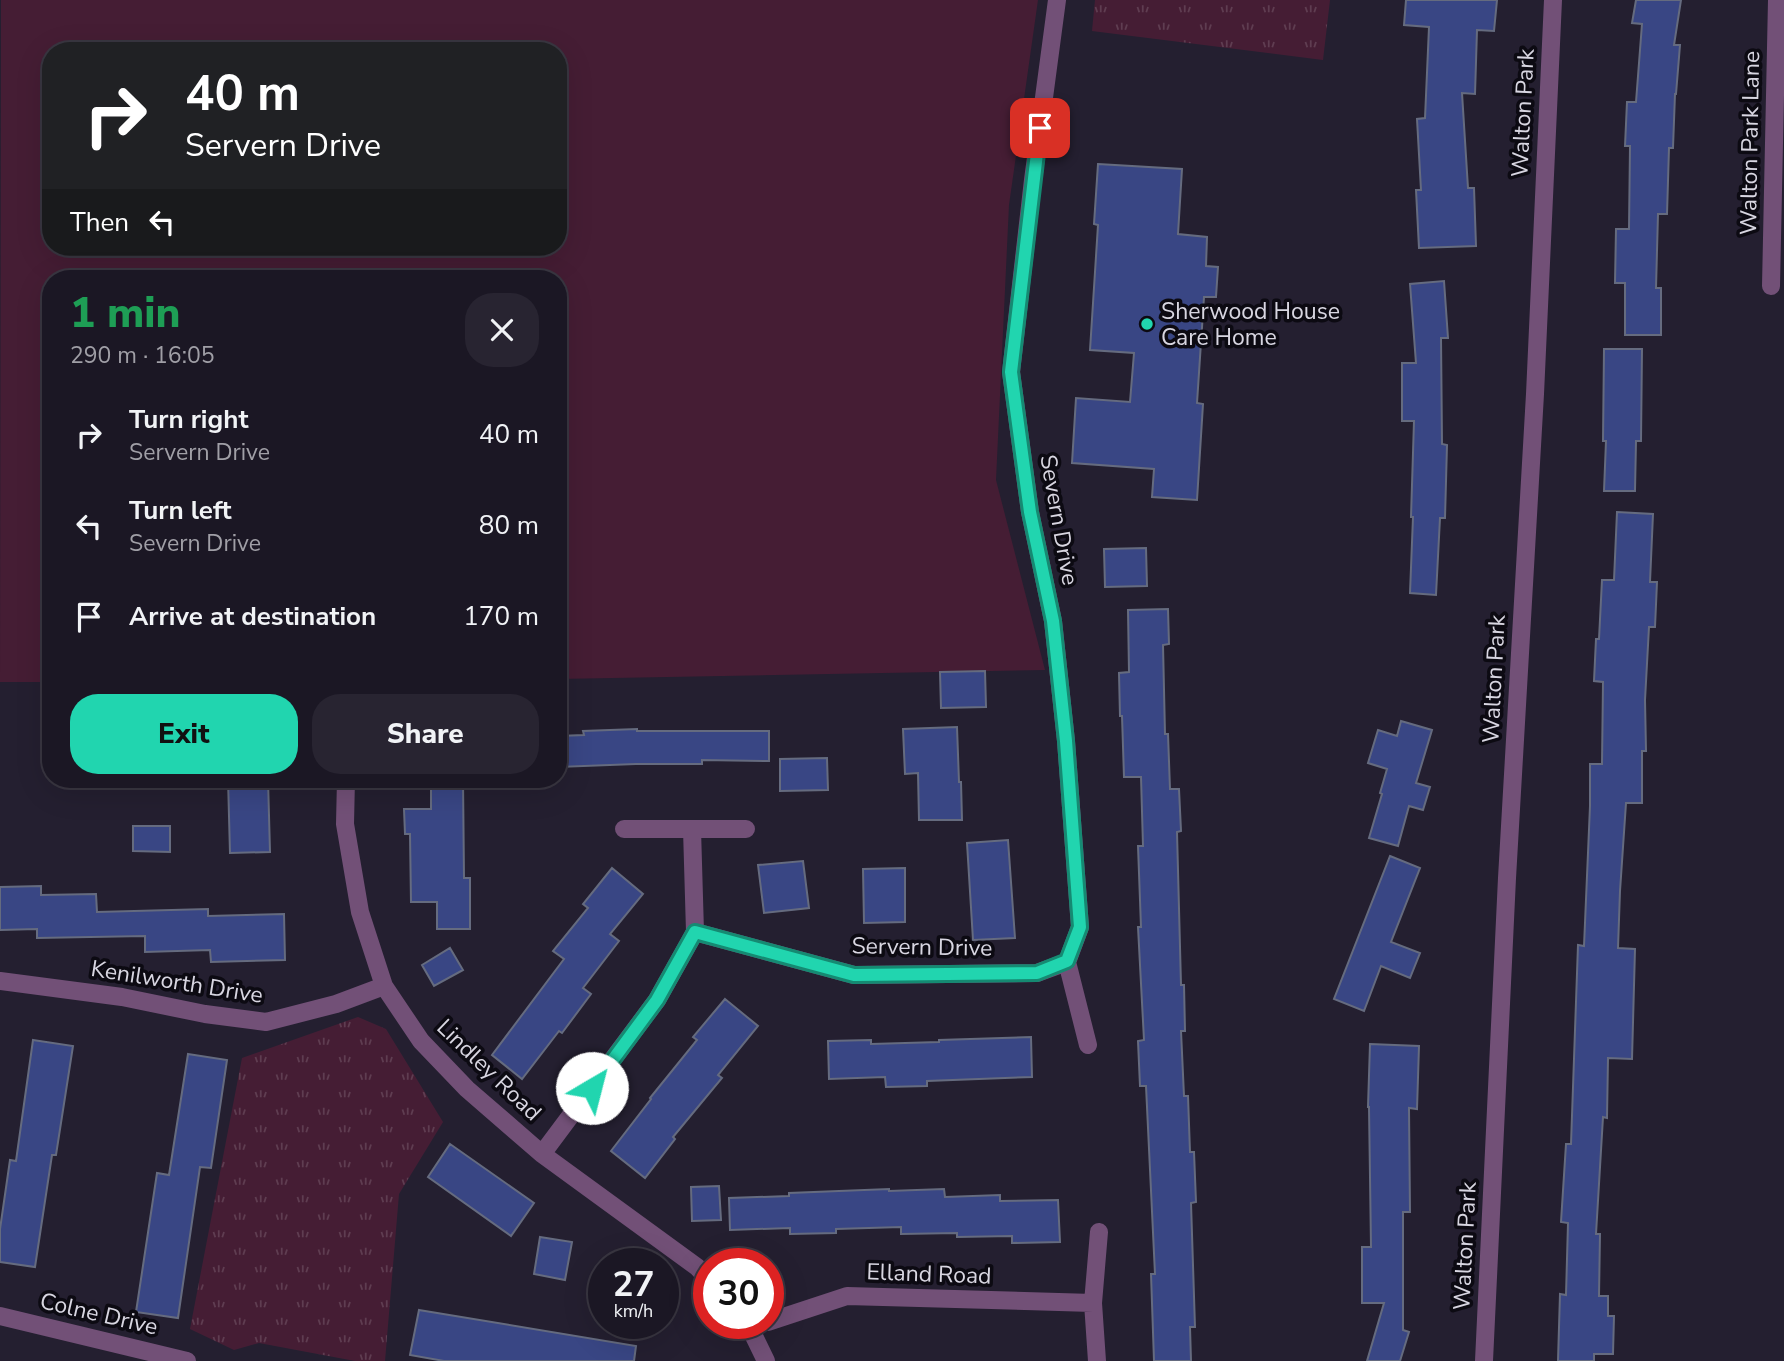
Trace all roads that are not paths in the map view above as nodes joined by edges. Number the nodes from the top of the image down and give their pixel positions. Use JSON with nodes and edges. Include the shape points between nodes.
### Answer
{"nodes":[{"id":1,"x":1056,"y":0,"type":"edge"},
{"id":2,"x":1553,"y":0,"type":"edge"},
{"id":3,"x":1777,"y":0,"type":"edge"},
{"id":4,"x":1771,"y":286,"type":"dead end"},
{"id":5,"x":346,"y":788,"type":"edge"},
{"id":6,"x":624,"y":829,"type":"dead end"},
{"id":7,"x":692,"y":829,"type":"junction"},
{"id":8,"x":746,"y":829,"type":"dead end"},
{"id":9,"x":695,"y":932,"type":"junction"},
{"id":10,"x":1067,"y":961,"type":"junction"},
{"id":11,"x":0,"y":981,"type":"edge"},
{"id":12,"x":384,"y":986,"type":"junction"},
{"id":13,"x":1088,"y":1045,"type":"dead end"},
{"id":14,"x":542,"y":1154,"type":"junction"},
{"id":15,"x":1099,"y":1232,"type":"dead end"},
{"id":16,"x":693,"y":1264,"type":"edge"},
{"id":17,"x":1093,"y":1303,"type":"junction"},
{"id":18,"x":0,"y":1316,"type":"edge"},
{"id":19,"x":784,"y":1316,"type":"edge"},
{"id":20,"x":761,"y":1339,"type":"edge"},
{"id":21,"x":187,"y":1361,"type":"edge"},
{"id":22,"x":766,"y":1361,"type":"edge"},
{"id":23,"x":1097,"y":1361,"type":"edge"},
{"id":24,"x":1484,"y":1361,"type":"edge"}],
"edges":[{"from":1,"to":10,"type":"street","name":"Severn Drive","via":[[1011,372],[1030,512],[1053,621],[1066,741],[1080,927]]},
{"from":2,"to":24,"type":"street","name":"Walton Park"},
{"from":3,"to":4,"type":"street","name":"Walton Park Lane"},
{"from":5,"to":12,"type":"street","name":"Lindley Road","via":[[345,824],[360,912]]},
{"from":6,"to":7,"type":"street"},
{"from":7,"to":8,"type":"street"},
{"from":7,"to":9,"type":"street"},
{"from":9,"to":10,"type":"street","name":"Servern Drive","via":[[854,975],[1037,973]]},
{"from":9,"to":14,"type":"street","via":[[657,1000]]},
{"from":10,"to":13,"type":"street"},
{"from":11,"to":12,"type":"street","name":"Kenilworth Drive","via":[[267,1022]]},
{"from":12,"to":14,"type":"street","name":"Lindley Road","via":[[421,1041],[467,1089]]},
{"from":14,"to":16,"type":"street","name":"Lindley Road"},
{"from":15,"to":17,"type":"street"},
{"from":17,"to":19,"type":"street","name":"Elland Road","via":[[847,1296]]},
{"from":17,"to":23,"type":"street"},
{"from":18,"to":21,"type":"street","name":"Colne Drive"},
{"from":20,"to":22,"type":"street"}]}
